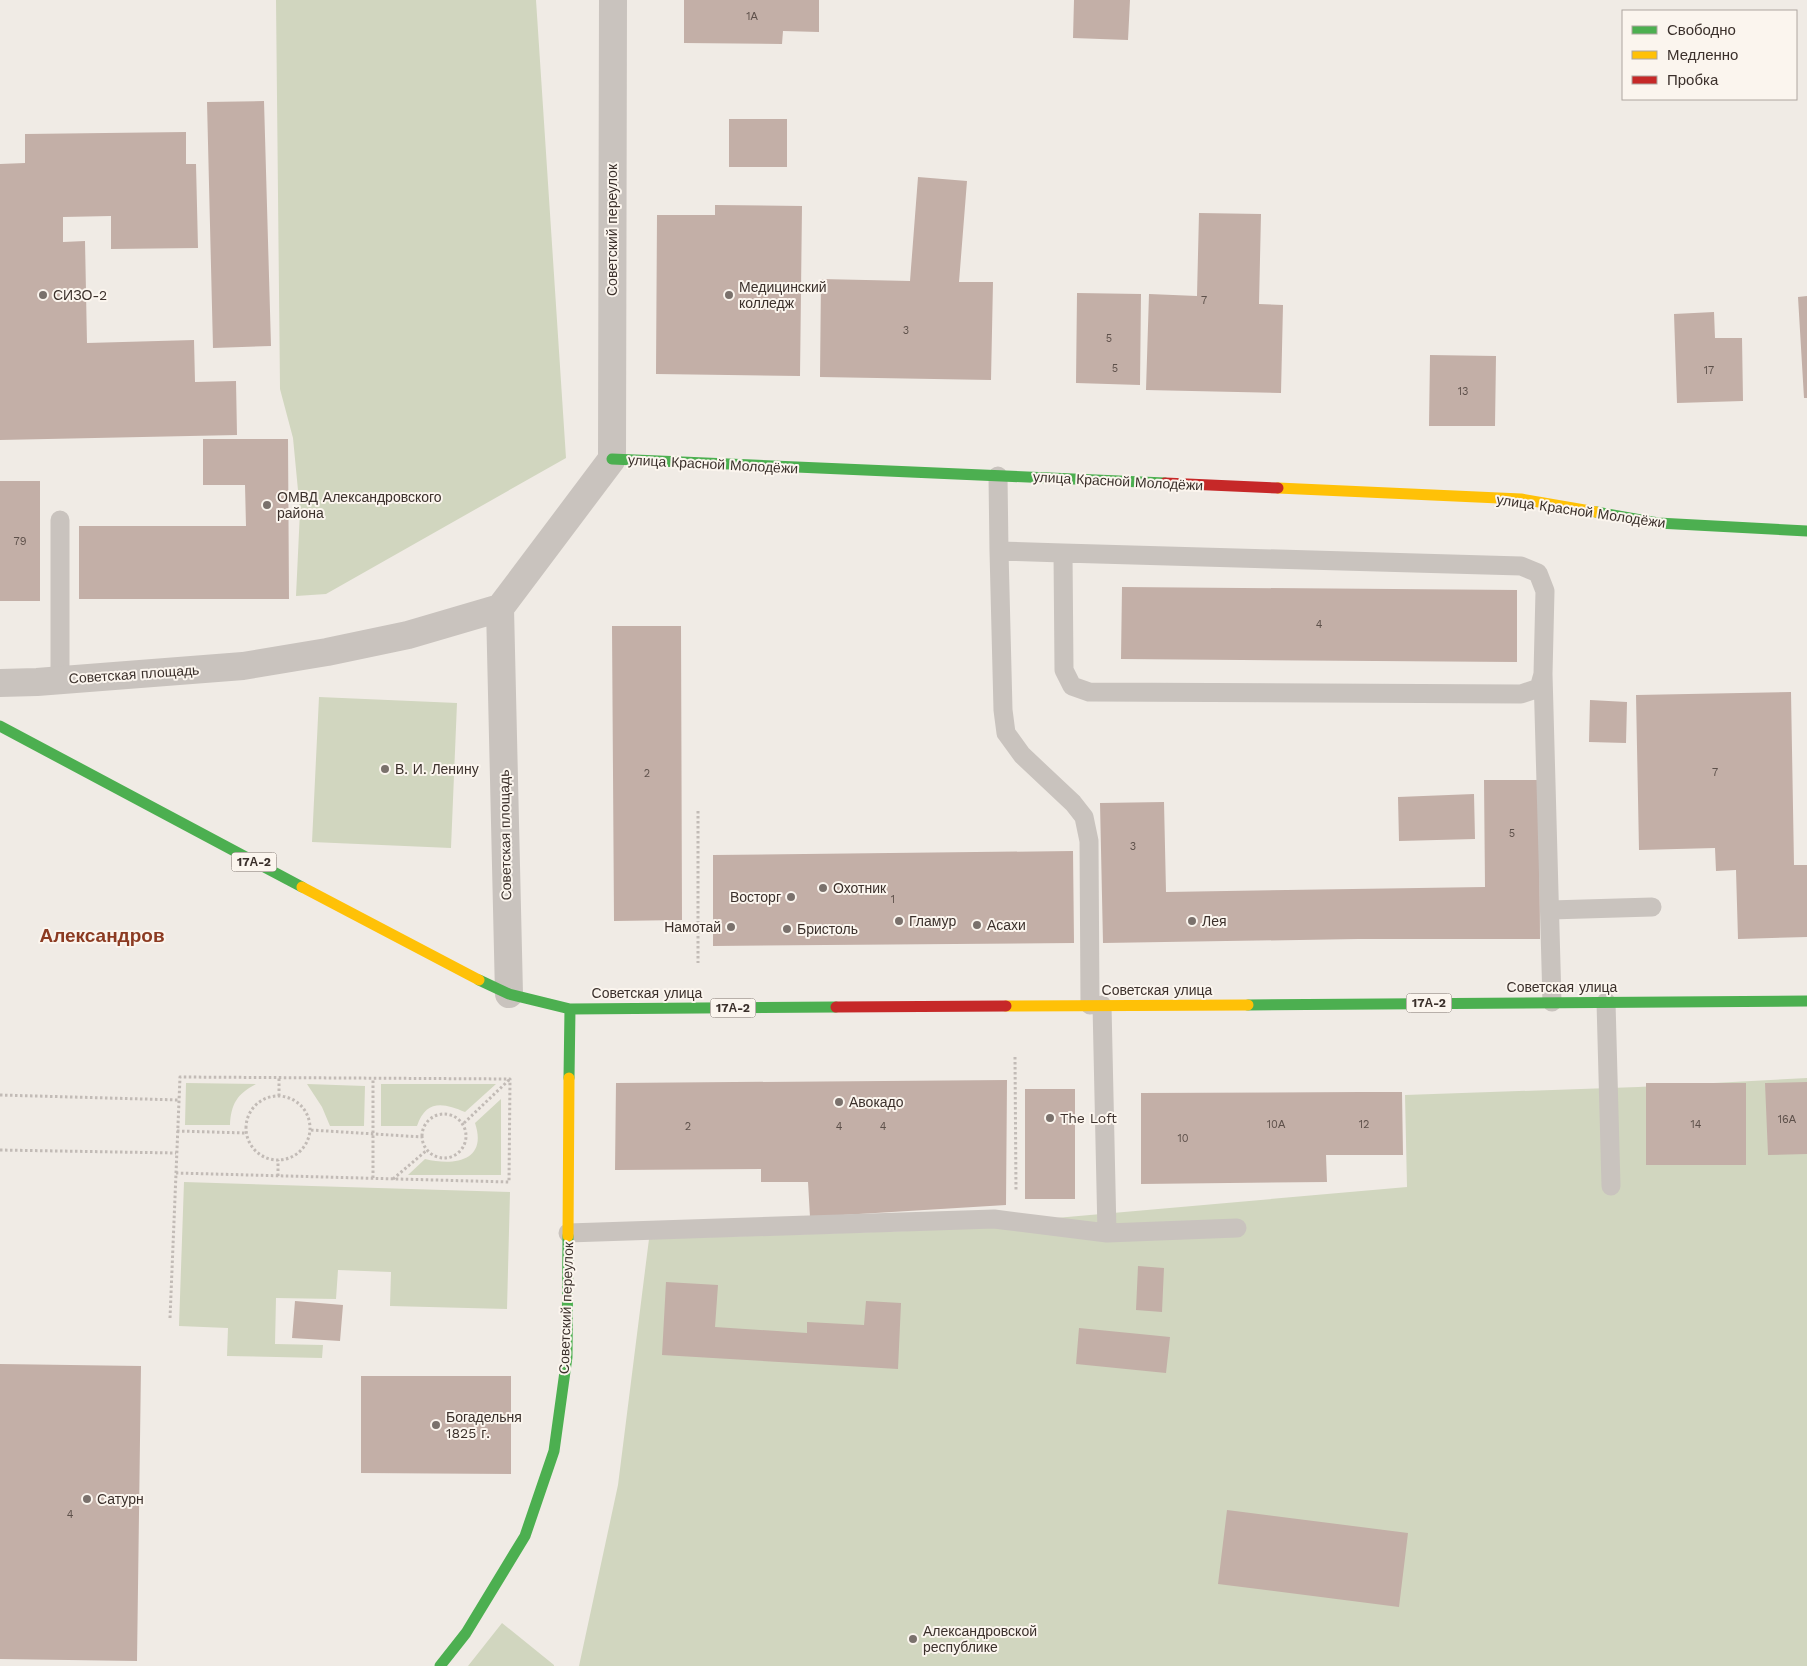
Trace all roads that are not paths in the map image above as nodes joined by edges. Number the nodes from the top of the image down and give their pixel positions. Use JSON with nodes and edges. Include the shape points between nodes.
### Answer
{"nodes":[{"id":1,"x":613,"y":0,"type":"edge"},
{"id":2,"x":612,"y":459,"type":"junction"},
{"id":3,"x":998,"y":476,"type":"junction"},
{"id":4,"x":60,"y":520,"type":"dead end"},
{"id":5,"x":1807,"y":531,"type":"edge"},
{"id":6,"x":1000,"y":551,"type":"junction"},
{"id":7,"x":1063,"y":553,"type":"junction"},
{"id":8,"x":500,"y":608,"type":"junction"},
{"id":9,"x":1543,"y":674,"type":"junction"},
{"id":10,"x":60,"y":680,"type":"junction"},
{"id":11,"x":0,"y":683,"type":"edge"},
{"id":12,"x":0,"y":726,"type":"edge"},
{"id":13,"x":1652,"y":907,"type":"dead end"},
{"id":14,"x":1550,"y":910,"type":"junction"},
{"id":15,"x":509,"y":994,"type":"junction"},
{"id":16,"x":1807,"y":1001,"type":"edge"},
{"id":17,"x":1552,"y":1002,"type":"junction"},
{"id":18,"x":1606,"y":1002,"type":"junction"},
{"id":19,"x":1096,"y":1005,"type":"junction"},
{"id":20,"x":570,"y":1009,"type":"junction"},
{"id":21,"x":1611,"y":1186,"type":"dead end"},
{"id":22,"x":1237,"y":1228,"type":"dead end"},
{"id":23,"x":568,"y":1233,"type":"junction"},
{"id":24,"x":1107,"y":1233,"type":"junction"},
{"id":25,"x":440,"y":1666,"type":"edge"}],
"edges":[{"from":1,"to":2,"type":"street","name":"Советский переулок"},
{"from":2,"to":3,"type":"street","name":"улица Красной Молодёжи"},
{"from":2,"to":8,"type":"street","name":"улица Красной Молодёжи"},
{"from":3,"to":5,"type":"street","name":"улица Красной Молодёжи","via":[[1521,499],[1658,523]]},
{"from":3,"to":6,"type":"lane"},
{"from":4,"to":10,"type":"lane"},
{"from":6,"to":7,"type":"lane"},
{"from":6,"to":19,"type":"lane","via":[[1006,733],[1022,755],[1073,802],[1084,817],[1089,841]]},
{"from":7,"to":9,"type":"lane","via":[[1521,566],[1538,573],[1545,591]]},
{"from":7,"to":9,"type":"lane","via":[[1064,670],[1072,686],[1089,692],[1521,694],[1539,688]]},
{"from":8,"to":10,"type":"street","name":"Советская площадь","via":[[408,635],[328,652],[252,664]]},
{"from":8,"to":15,"type":"street","name":"Советская площадь"},
{"from":9,"to":14,"type":"lane"},
{"from":10,"to":11,"type":"street","name":"Советская площадь"},
{"from":12,"to":15,"type":"street","number":"17А-2"},
{"from":13,"to":14,"type":"lane"},
{"from":14,"to":17,"type":"lane"},
{"from":15,"to":20,"type":"street","name":"Советская улица","number":"17А-2"},
{"from":16,"to":18,"type":"street","name":"Советская улица","number":"17А-2"},
{"from":17,"to":18,"type":"street","name":"Советская улица","number":"17А-2"},
{"from":17,"to":19,"type":"street","name":"Советская улица","number":"17А-2"},
{"from":18,"to":21,"type":"lane"},
{"from":19,"to":20,"type":"street","name":"Советская улица","number":"17А-2"},
{"from":19,"to":24,"type":"lane"},
{"from":20,"to":23,"type":"street","name":"Советский переулок"},
{"from":22,"to":24,"type":"lane"},
{"from":23,"to":24,"type":"lane","via":[[994,1219]]},
{"from":23,"to":25,"type":"street","name":"Советский переулок","via":[[567,1357],[554,1451],[525,1536],[466,1633]]}]}
